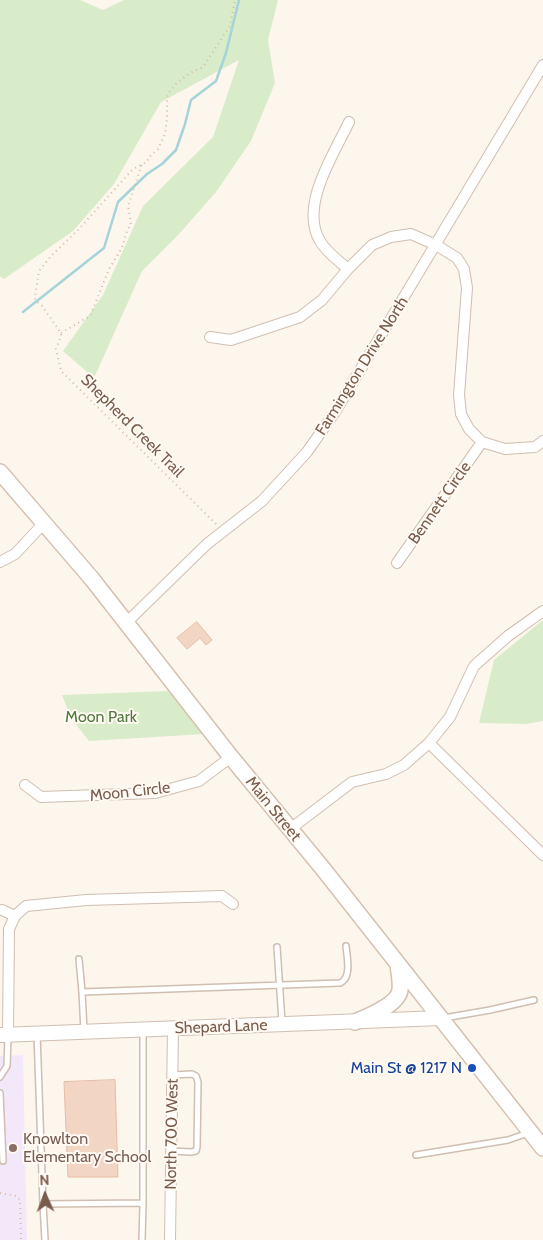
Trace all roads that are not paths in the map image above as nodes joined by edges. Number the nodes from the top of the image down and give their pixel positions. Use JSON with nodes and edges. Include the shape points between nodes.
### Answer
{"nodes":[{"id":1,"x":543,"y":65,"type":"edge"},
{"id":2,"x":349,"y":122,"type":"dead end"},
{"id":3,"x":436,"y":245,"type":"junction"},
{"id":4,"x":348,"y":269,"type":"junction"},
{"id":5,"x":210,"y":337,"type":"dead end"},
{"id":6,"x":543,"y":440,"type":"edge"},
{"id":7,"x":482,"y":442,"type":"junction"},
{"id":8,"x":0,"y":472,"type":"edge"},
{"id":9,"x":44,"y":524,"type":"junction"},
{"id":10,"x":0,"y":562,"type":"edge"},
{"id":11,"x":397,"y":563,"type":"dead end"},
{"id":12,"x":543,"y":611,"type":"edge"},
{"id":13,"x":126,"y":623,"type":"junction"},
{"id":14,"x":429,"y":743,"type":"junction"},
{"id":15,"x":231,"y":758,"type":"junction"},
{"id":16,"x":25,"y":785,"type":"dead end"},
{"id":17,"x":289,"y":830,"type":"junction"},
{"id":18,"x":543,"y":855,"type":"edge"},
{"id":19,"x":234,"y":904,"type":"dead end"},
{"id":20,"x":2,"y":910,"type":"dead end"},
{"id":21,"x":15,"y":916,"type":"junction"},
{"id":22,"x":346,"y":946,"type":"dead end"},
{"id":23,"x":277,"y":948,"type":"dead end"},
{"id":24,"x":79,"y":959,"type":"dead end"},
{"id":25,"x":398,"y":966,"type":"junction"},
{"id":26,"x":279,"y":984,"type":"junction"},
{"id":27,"x":82,"y":992,"type":"junction"},
{"id":28,"x":534,"y":1000,"type":"dead end"},
{"id":29,"x":441,"y":1018,"type":"junction"},
{"id":30,"x":355,"y":1022,"type":"junction"},
{"id":31,"x":282,"y":1025,"type":"junction"},
{"id":32,"x":174,"y":1029,"type":"junction"},
{"id":33,"x":142,"y":1030,"type":"junction"},
{"id":34,"x":84,"y":1032,"type":"junction"},
{"id":35,"x":38,"y":1033,"type":"junction"},
{"id":36,"x":4,"y":1035,"type":"edge"},
{"id":37,"x":173,"y":1075,"type":"junction"},
{"id":38,"x":0,"y":1077,"type":"edge"},
{"id":39,"x":0,"y":1093,"type":"edge"},
{"id":40,"x":530,"y":1132,"type":"junction"},
{"id":41,"x":543,"y":1148,"type":"edge"},
{"id":42,"x":172,"y":1152,"type":"junction"},
{"id":43,"x":416,"y":1155,"type":"dead end"},
{"id":44,"x":3,"y":1162,"type":"dead end"},
{"id":45,"x":142,"y":1203,"type":"junction"},
{"id":46,"x":43,"y":1204,"type":"junction"},
{"id":47,"x":45,"y":1240,"type":"edge"},
{"id":48,"x":142,"y":1240,"type":"edge"},
{"id":49,"x":170,"y":1240,"type":"edge"}],
"edges":[{"from":1,"to":3,"type":"street","name":"Farmington Drive North"},
{"from":2,"to":4,"type":"street","via":[[315,194],[312,211],[320,242]]},
{"from":3,"to":4,"type":"street","via":[[411,234],[391,237],[372,245]]},
{"from":3,"to":7,"type":"street","via":[[457,258],[464,269],[467,288],[459,394],[461,414],[469,430]]},
{"from":3,"to":13,"type":"street","name":"Farmington Drive North","via":[[335,412],[307,452],[262,501],[207,544]]},
{"from":4,"to":5,"type":"street","via":[[322,300],[300,317],[232,340]]},
{"from":6,"to":7,"type":"street","via":[[535,446],[505,449]]},
{"from":7,"to":11,"type":"street","name":"Bennett Circle"},
{"from":8,"to":9,"type":"main road","name":"Main Street"},
{"from":9,"to":10,"type":"street","via":[[16,554]]},
{"from":9,"to":13,"type":"main road","name":"Main Street"},
{"from":12,"to":14,"type":"street","via":[[474,666],[450,717]]},
{"from":13,"to":15,"type":"main road","name":"Main Street"},
{"from":14,"to":17,"type":"street","via":[[395,770],[352,782]]},
{"from":14,"to":18,"type":"street"},
{"from":15,"to":16,"type":"street","name":"Moon Circle","via":[[200,781],[155,792],[41,797]]},
{"from":15,"to":17,"type":"main road","name":"Main Street"},
{"from":17,"to":25,"type":"main road","name":"Main Street"},
{"from":19,"to":21,"type":"street","via":[[222,896],[86,900],[26,906]]},
{"from":20,"to":21,"type":"street"},
{"from":21,"to":36,"type":"street","via":[[9,929]]},
{"from":22,"to":26,"type":"lane","via":[[348,976],[345,981]]},
{"from":23,"to":26,"type":"lane"},
{"from":24,"to":27,"type":"lane"},
{"from":25,"to":29,"type":"main road","name":"Main Street"},
{"from":25,"to":30,"type":"main road","via":[[400,991],[397,996],[388,1006]]},
{"from":26,"to":27,"type":"lane"},
{"from":26,"to":31,"type":"lane"},
{"from":27,"to":34,"type":"lane"},
{"from":28,"to":29,"type":"lane"},
{"from":29,"to":30,"type":"street","name":"Shepard Lane"},
{"from":29,"to":40,"type":"main road","name":"Main Street"},
{"from":30,"to":31,"type":"street","name":"Shepard Lane"},
{"from":31,"to":32,"type":"street","name":"Shepard Lane"},
{"from":32,"to":33,"type":"street","name":"Shepard Lane"},
{"from":32,"to":37,"type":"street","name":"North 700 West"},
{"from":33,"to":34,"type":"street","name":"Shepard Lane"},
{"from":33,"to":45,"type":"lane"},
{"from":34,"to":35,"type":"street","name":"Shepard Lane"},
{"from":35,"to":36,"type":"street","name":"Shepard Lane"},
{"from":35,"to":46,"type":"lane"},
{"from":36,"to":38,"type":"lane","via":[[7,1066]]},
{"from":37,"to":42,"type":"street","name":"North 700 West"},
{"from":37,"to":42,"type":"lane","via":[[196,1076],[198,1147],[192,1152]]},
{"from":39,"to":44,"type":"lane"},
{"from":40,"to":41,"type":"main road","name":"Main Street"},
{"from":40,"to":43,"type":"lane","via":[[508,1140]]},
{"from":42,"to":49,"type":"street","name":"North 700 West"},
{"from":45,"to":46,"type":"lane"},
{"from":45,"to":48,"type":"lane"},
{"from":46,"to":47,"type":"lane"}]}
